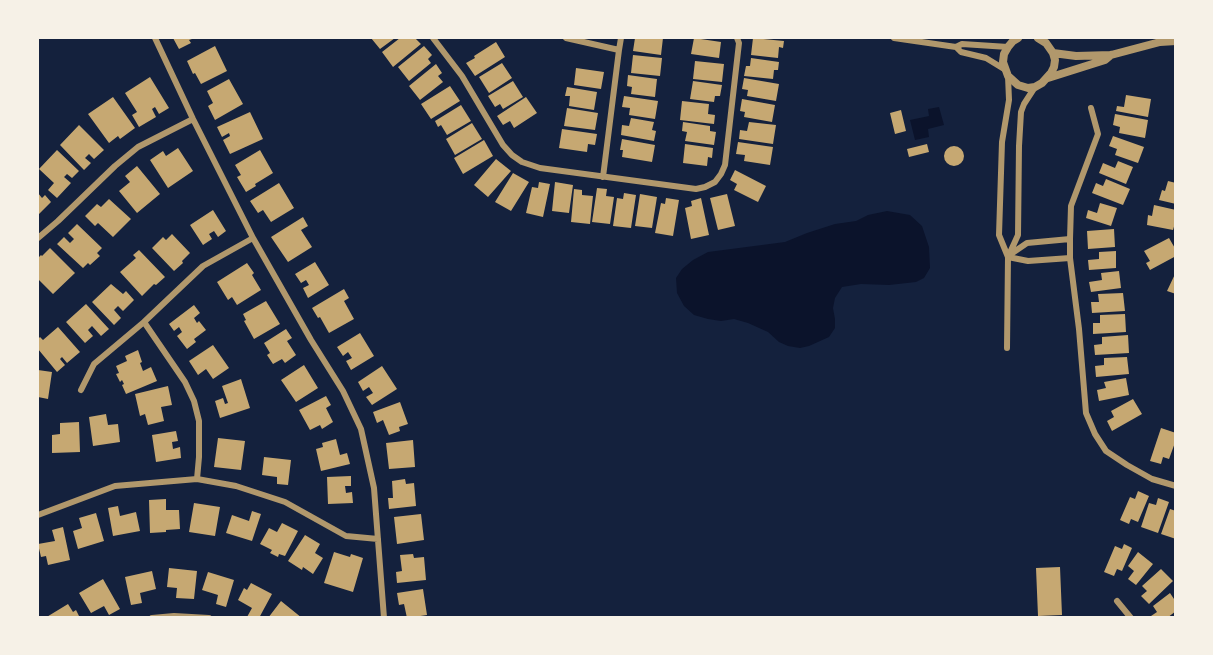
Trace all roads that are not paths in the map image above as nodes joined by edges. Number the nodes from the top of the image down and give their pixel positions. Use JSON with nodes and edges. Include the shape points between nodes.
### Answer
{"nodes":[{"id":1,"x":155,"y":38,"type":"edge"},
{"id":2,"x":433,"y":38,"type":"edge"},
{"id":3,"x":566,"y":38,"type":"edge"},
{"id":4,"x":621,"y":38,"type":"edge"},
{"id":5,"x":736,"y":38,"type":"edge"},
{"id":6,"x":894,"y":38,"type":"edge"},
{"id":7,"x":1018,"y":38,"type":"edge"},
{"id":8,"x":1038,"y":38,"type":"edge"},
{"id":9,"x":1046,"y":40,"type":"edge"},
{"id":10,"x":1176,"y":41,"type":"edge"},
{"id":11,"x":956,"y":47,"type":"junction"},
{"id":12,"x":1008,"y":47,"type":"junction"},
{"id":13,"x":619,"y":50,"type":"junction"},
{"id":14,"x":1053,"y":53,"type":"junction"},
{"id":15,"x":1111,"y":55,"type":"junction"},
{"id":16,"x":1006,"y":73,"type":"junction"},
{"id":17,"x":1047,"y":78,"type":"junction"},
{"id":18,"x":1035,"y":87,"type":"junction"},
{"id":19,"x":1091,"y":108,"type":"dead end"},
{"id":20,"x":193,"y":119,"type":"junction"},
{"id":21,"x":603,"y":177,"type":"junction"},
{"id":22,"x":38,"y":238,"type":"edge"},
{"id":23,"x":253,"y":238,"type":"junction"},
{"id":24,"x":1070,"y":239,"type":"junction"},
{"id":25,"x":1008,"y":256,"type":"junction"},
{"id":26,"x":1070,"y":258,"type":"junction"},
{"id":27,"x":144,"y":322,"type":"junction"},
{"id":28,"x":1007,"y":348,"type":"dead end"},
{"id":29,"x":81,"y":390,"type":"dead end"},
{"id":30,"x":197,"y":479,"type":"junction"},
{"id":31,"x":1176,"y":486,"type":"edge"},
{"id":32,"x":38,"y":515,"type":"edge"},
{"id":33,"x":378,"y":539,"type":"junction"},
{"id":34,"x":1117,"y":601,"type":"dead end"},
{"id":35,"x":152,"y":618,"type":"edge"},
{"id":36,"x":209,"y":618,"type":"edge"},
{"id":37,"x":384,"y":618,"type":"edge"},
{"id":38,"x":1131,"y":618,"type":"edge"}],
"edges":[{"from":1,"to":20,"type":"street"},
{"from":2,"to":21,"type":"street","via":[[513,155],[540,168]]},
{"from":3,"to":13,"type":"street"},
{"from":4,"to":13,"type":"street"},
{"from":5,"to":21,"type":"street","via":[[739,43],[724,165],[715,182],[696,189]]},
{"from":6,"to":11,"type":"street"},
{"from":7,"to":12,"type":"street"},
{"from":8,"to":9,"type":"street"},
{"from":9,"to":14,"type":"street"},
{"from":10,"to":15,"type":"street"},
{"from":11,"to":12,"type":"street"},
{"from":11,"to":16,"type":"street","via":[[996,63]]},
{"from":12,"to":16,"type":"street","via":[[1003,62]]},
{"from":13,"to":21,"type":"street"},
{"from":14,"to":15,"type":"street"},
{"from":14,"to":17,"type":"street","via":[[1054,67]]},
{"from":15,"to":17,"type":"street"},
{"from":16,"to":18,"type":"street","via":[[1018,85]]},
{"from":16,"to":25,"type":"street","via":[[1009,100],[1002,142],[999,235]]},
{"from":17,"to":18,"type":"street"},
{"from":18,"to":25,"type":"street","via":[[1022,112],[1018,235]]},
{"from":19,"to":24,"type":"street","via":[[1098,134],[1071,206]]},
{"from":20,"to":22,"type":"street","via":[[138,147]]},
{"from":20,"to":23,"type":"street"},
{"from":23,"to":27,"type":"street","via":[[203,266]]},
{"from":23,"to":33,"type":"street","via":[[343,391],[361,429],[374,488]]},
{"from":24,"to":25,"type":"street","via":[[1027,243]]},
{"from":24,"to":26,"type":"street"},
{"from":25,"to":26,"type":"street","via":[[1028,261]]},
{"from":25,"to":28,"type":"street"},
{"from":26,"to":31,"type":"street","via":[[1086,413],[1095,434],[1106,451],[1127,465],[1152,479]]},
{"from":27,"to":29,"type":"street","via":[[94,364]]},
{"from":27,"to":30,"type":"street","via":[[194,401],[199,421]]},
{"from":30,"to":32,"type":"street","via":[[115,486]]},
{"from":30,"to":33,"type":"street","via":[[236,486],[285,502],[346,536]]},
{"from":33,"to":37,"type":"street"},
{"from":34,"to":38,"type":"street"},
{"from":35,"to":36,"type":"street"}]}
